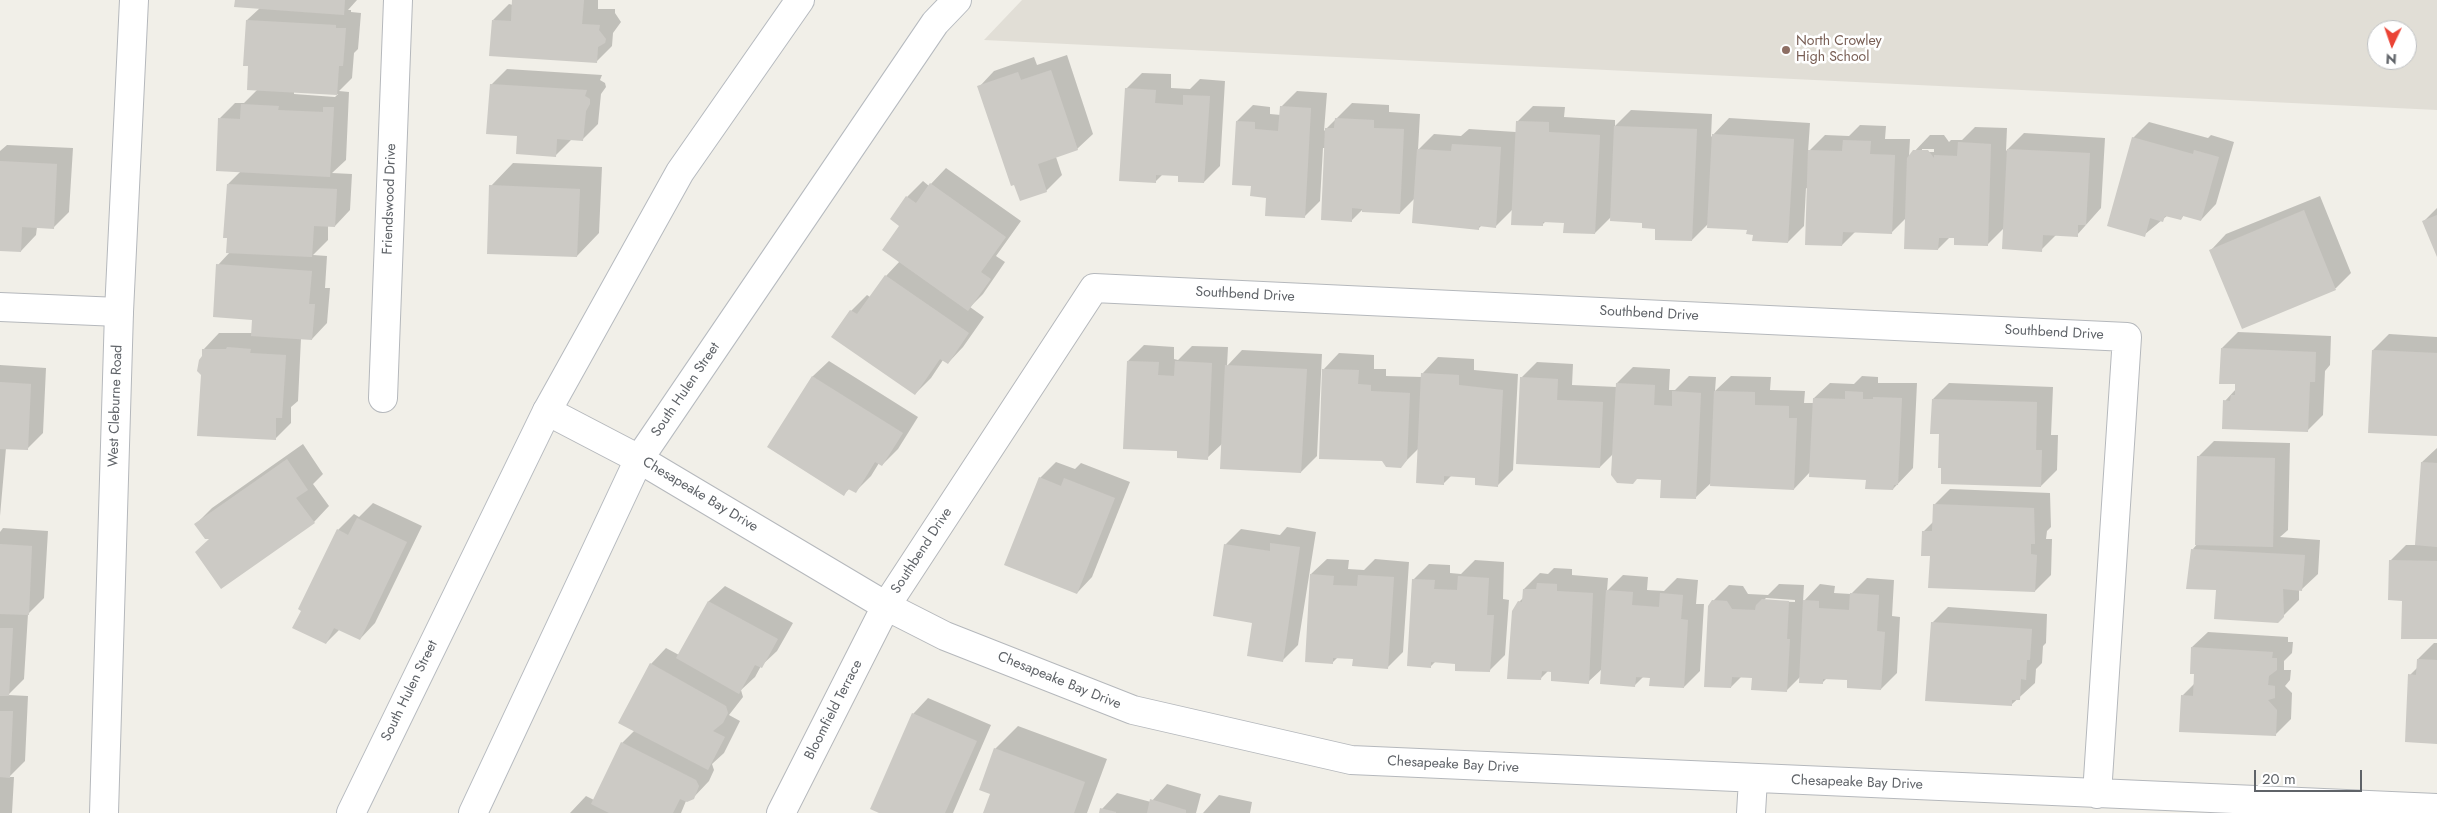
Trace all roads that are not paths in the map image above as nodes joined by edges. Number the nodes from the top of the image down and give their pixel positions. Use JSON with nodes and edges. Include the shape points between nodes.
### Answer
{"nodes":[{"id":1,"x":134,"y":0,"type":"edge"},
{"id":2,"x":398,"y":0,"type":"edge"},
{"id":3,"x":800,"y":0,"type":"edge"},
{"id":4,"x":956,"y":0,"type":"edge"},
{"id":5,"x":0,"y":307,"type":"edge"},
{"id":6,"x":119,"y":312,"type":"junction"},
{"id":7,"x":383,"y":398,"type":"dead end"},
{"id":8,"x":546,"y":411,"type":"junction"},
{"id":9,"x":639,"y":459,"type":"junction"},
{"id":10,"x":886,"y":606,"type":"junction"},
{"id":11,"x":1753,"y":779,"type":"junction"},
{"id":12,"x":2097,"y":794,"type":"junction"},
{"id":13,"x":2437,"y":808,"type":"edge"},
{"id":14,"x":104,"y":813,"type":"edge"},
{"id":15,"x":351,"y":813,"type":"edge"},
{"id":16,"x":473,"y":813,"type":"edge"},
{"id":17,"x":781,"y":813,"type":"edge"},
{"id":18,"x":1751,"y":813,"type":"edge"}],
"edges":[{"from":1,"to":6,"type":"street","name":"West Cleburne Road"},
{"from":2,"to":7,"type":"street","name":"Friendswood Drive"},
{"from":3,"to":8,"type":"street","name":"South Hulen Street","via":[[680,172]]},
{"from":4,"to":9,"type":"street","name":"South Hulen Street","via":[[929,31]]},
{"from":5,"to":6,"type":"street"},
{"from":6,"to":14,"type":"street","name":"West Cleburne Road"},
{"from":8,"to":9,"type":"street","name":"Chesapeake Bay Drive"},
{"from":8,"to":15,"type":"street","name":"South Hulen Street"},
{"from":9,"to":10,"type":"street","name":"Chesapeake Bay Drive"},
{"from":9,"to":16,"type":"street","name":"South Hulen Street"},
{"from":10,"to":11,"type":"street","name":"Chesapeake Bay Drive","via":[[945,636],[1133,710],[1351,760]]},
{"from":10,"to":12,"type":"street","name":"Southbend Drive","via":[[1094,288],[2127,337]]},
{"from":10,"to":17,"type":"street","name":"Bloomfield Terrace"},
{"from":11,"to":12,"type":"street","name":"Chesapeake Bay Drive"},
{"from":11,"to":18,"type":"street"},
{"from":12,"to":13,"type":"street","name":"Chesapeake Bay Drive"}]}
